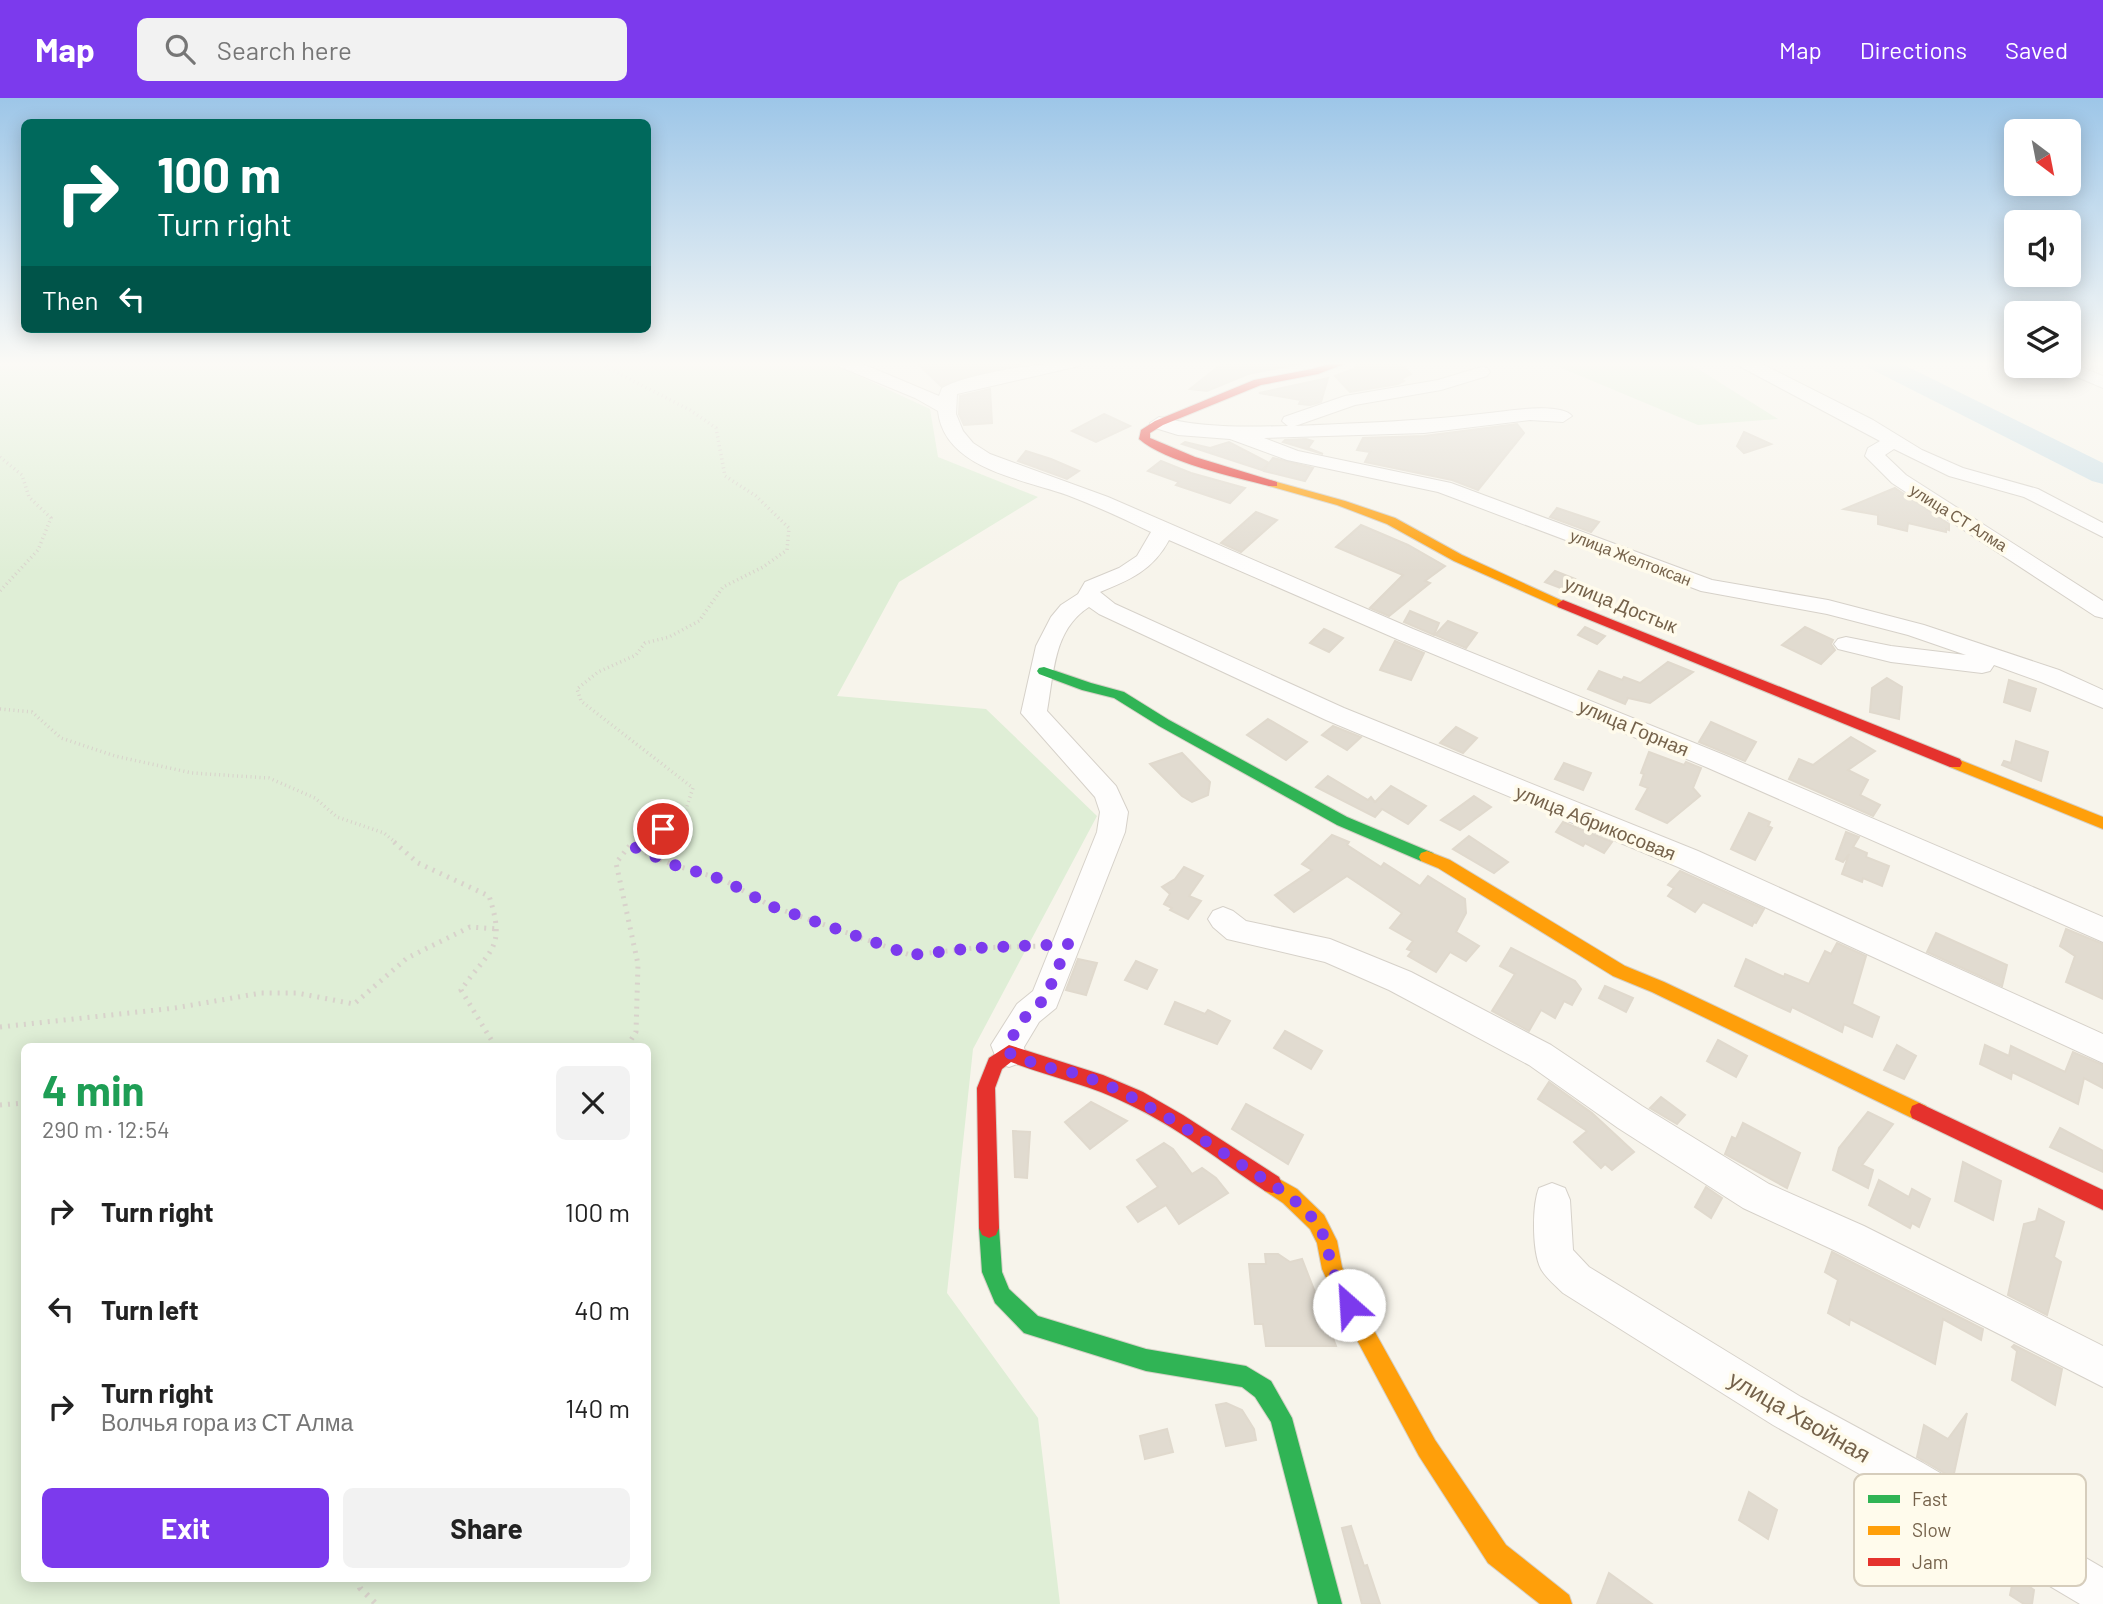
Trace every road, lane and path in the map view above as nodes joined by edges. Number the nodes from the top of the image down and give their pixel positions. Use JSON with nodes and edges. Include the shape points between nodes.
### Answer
{"nodes":[{"id":1,"x":717,"y":432,"type":"edge"},
{"id":2,"x":954,"y":432,"type":"edge"},
{"id":3,"x":1144,"y":432,"type":"edge"},
{"id":4,"x":1223,"y":432,"type":"edge"},
{"id":5,"x":1237,"y":432,"type":"edge"},
{"id":6,"x":1256,"y":432,"type":"edge"},
{"id":7,"x":1878,"y":432,"type":"edge"},
{"id":8,"x":1233,"y":433,"type":"junction"},
{"id":9,"x":1893,"y":442,"type":"junction"},
{"id":10,"x":0,"y":457,"type":"edge"},
{"id":11,"x":1956,"y":472,"type":"junction"},
{"id":12,"x":1163,"y":530,"type":"junction"},
{"id":13,"x":2103,"y":531,"type":"edge"},
{"id":14,"x":1977,"y":539,"type":"dead end"},
{"id":15,"x":2103,"y":544,"type":"edge"},
{"id":16,"x":2047,"y":575,"type":"junction"},
{"id":17,"x":0,"y":591,"type":"edge"},
{"id":18,"x":1090,"y":596,"type":"junction"},
{"id":19,"x":2103,"y":611,"type":"edge"},
{"id":20,"x":1846,"y":644,"type":"dead end"},
{"id":21,"x":1044,"y":671,"type":"junction"},
{"id":22,"x":2061,"y":680,"type":"junction"},
{"id":23,"x":2103,"y":700,"type":"edge"},
{"id":24,"x":0,"y":709,"type":"edge"},
{"id":25,"x":2103,"y":823,"type":"edge"},
{"id":26,"x":630,"y":845,"type":"junction"},
{"id":27,"x":1223,"y":919,"type":"dead end"},
{"id":28,"x":498,"y":929,"type":"junction"},
{"id":29,"x":2103,"y":930,"type":"edge"},
{"id":30,"x":1068,"y":944,"type":"junction"},
{"id":31,"x":0,"y":1027,"type":"edge"},
{"id":32,"x":493,"y":1043,"type":"edge"},
{"id":33,"x":629,"y":1043,"type":"edge"},
{"id":34,"x":2103,"y":1049,"type":"edge"},
{"id":35,"x":1009,"y":1053,"type":"junction"},
{"id":36,"x":21,"y":1103,"type":"edge"},
{"id":37,"x":0,"y":1105,"type":"edge"},
{"id":38,"x":1552,"y":1200,"type":"dead end"},
{"id":39,"x":2103,"y":1200,"type":"edge"},
{"id":40,"x":2103,"y":1367,"type":"edge"},
{"id":41,"x":1901,"y":1474,"type":"edge"},
{"id":42,"x":359,"y":1582,"type":"edge"},
{"id":43,"x":2086,"y":1583,"type":"edge"},
{"id":44,"x":2103,"y":1593,"type":"edge"},
{"id":45,"x":376,"y":1604,"type":"edge"},
{"id":46,"x":1330,"y":1604,"type":"edge"},
{"id":47,"x":1560,"y":1604,"type":"edge"}],
"edges":[{"from":1,"to":26,"type":"path","via":[[725,476],[789,528],[788,550],[723,587],[699,621],[645,643],[636,655],[598,672],[577,689],[581,701],[693,788],[681,821]]},
{"from":2,"to":12,"type":"street","name":"улица Горная","via":[[976,455]]},
{"from":3,"to":25,"type":"street","name":"улица Достык","via":[[1144,439],[1163,449],[1391,521],[1514,584]]},
{"from":4,"to":8,"type":"street","name":"улица Желтоксан"},
{"from":5,"to":8,"type":"street"},
{"from":6,"to":8,"type":"street"},
{"from":7,"to":9,"type":"street"},
{"from":8,"to":22,"type":"street","name":"улица Желтоксан","via":[[1294,456],[1469,495],[1524,520],[1696,582],[1864,615]]},
{"from":9,"to":11,"type":"street"},
{"from":9,"to":16,"type":"street","name":"улица СТ Алма","via":[[1875,452],[1884,466],[1912,489]]},
{"from":10,"to":17,"type":"path","via":[[22,475],[29,497],[51,518],[38,550]]},
{"from":11,"to":13,"type":"street","via":[[2031,493]]},
{"from":11,"to":15,"type":"street"},
{"from":12,"to":18,"type":"street","via":[[1158,545],[1138,568],[1093,587]]},
{"from":12,"to":29,"type":"street","name":"улица Горная","via":[[1715,761]]},
{"from":14,"to":16,"type":"street"},
{"from":16,"to":19,"type":"street","name":"улица СТ Алма"},
{"from":18,"to":21,"type":"street","via":[[1066,612],[1054,630]]},
{"from":18,"to":34,"type":"street","name":"улица Абрикосовая","via":[[1107,609],[1335,714],[1688,859]]},
{"from":20,"to":22,"type":"street"},
{"from":21,"to":30,"type":"street","via":[[1034,713],[1107,793],[1114,812],[1111,832]]},
{"from":21,"to":39,"type":"street","via":[[1119,695],[1342,821],[1444,863],[1619,971]]},
{"from":22,"to":23,"type":"street","name":"улица Желтоксан"},
{"from":24,"to":28,"type":"path","via":[[32,712],[61,738],[116,757],[192,773],[269,778],[315,798],[337,817],[384,834],[418,863],[489,896]]},
{"from":26,"to":30,"type":"path","via":[[724,880],[771,906],[911,955]]},
{"from":26,"to":33,"type":"path","via":[[616,863],[638,964],[636,1032]]},
{"from":27,"to":40,"type":"street","via":[[1238,931],[1330,951],[1400,981],[1540,1055],[1756,1196]]},
{"from":28,"to":31,"type":"path","via":[[470,927],[407,958],[354,1004],[297,993],[261,993],[176,1008]]},
{"from":28,"to":32,"type":"path","via":[[493,951],[461,990]]},
{"from":30,"to":35,"type":"street","via":[[1045,999],[1028,1013],[1007,1045]]},
{"from":35,"to":46,"type":"street","via":[[995,1064],[986,1088],[992,1272],[1002,1296],[1032,1325],[1146,1360],[1246,1377],[1263,1389],[1281,1418]]},
{"from":35,"to":47,"type":"street","via":[[1119,1090],[1290,1196],[1317,1222],[1349,1305],[1427,1448],[1497,1554]]},
{"from":36,"to":37,"type":"path"},
{"from":38,"to":41,"type":"street","name":"улица Хвойная","via":[[1555,1258],[1576,1280],[1787,1411]]},
{"from":42,"to":45,"type":"path"},
{"from":43,"to":44,"type":"street","name":"улица Хвойная"}]}
